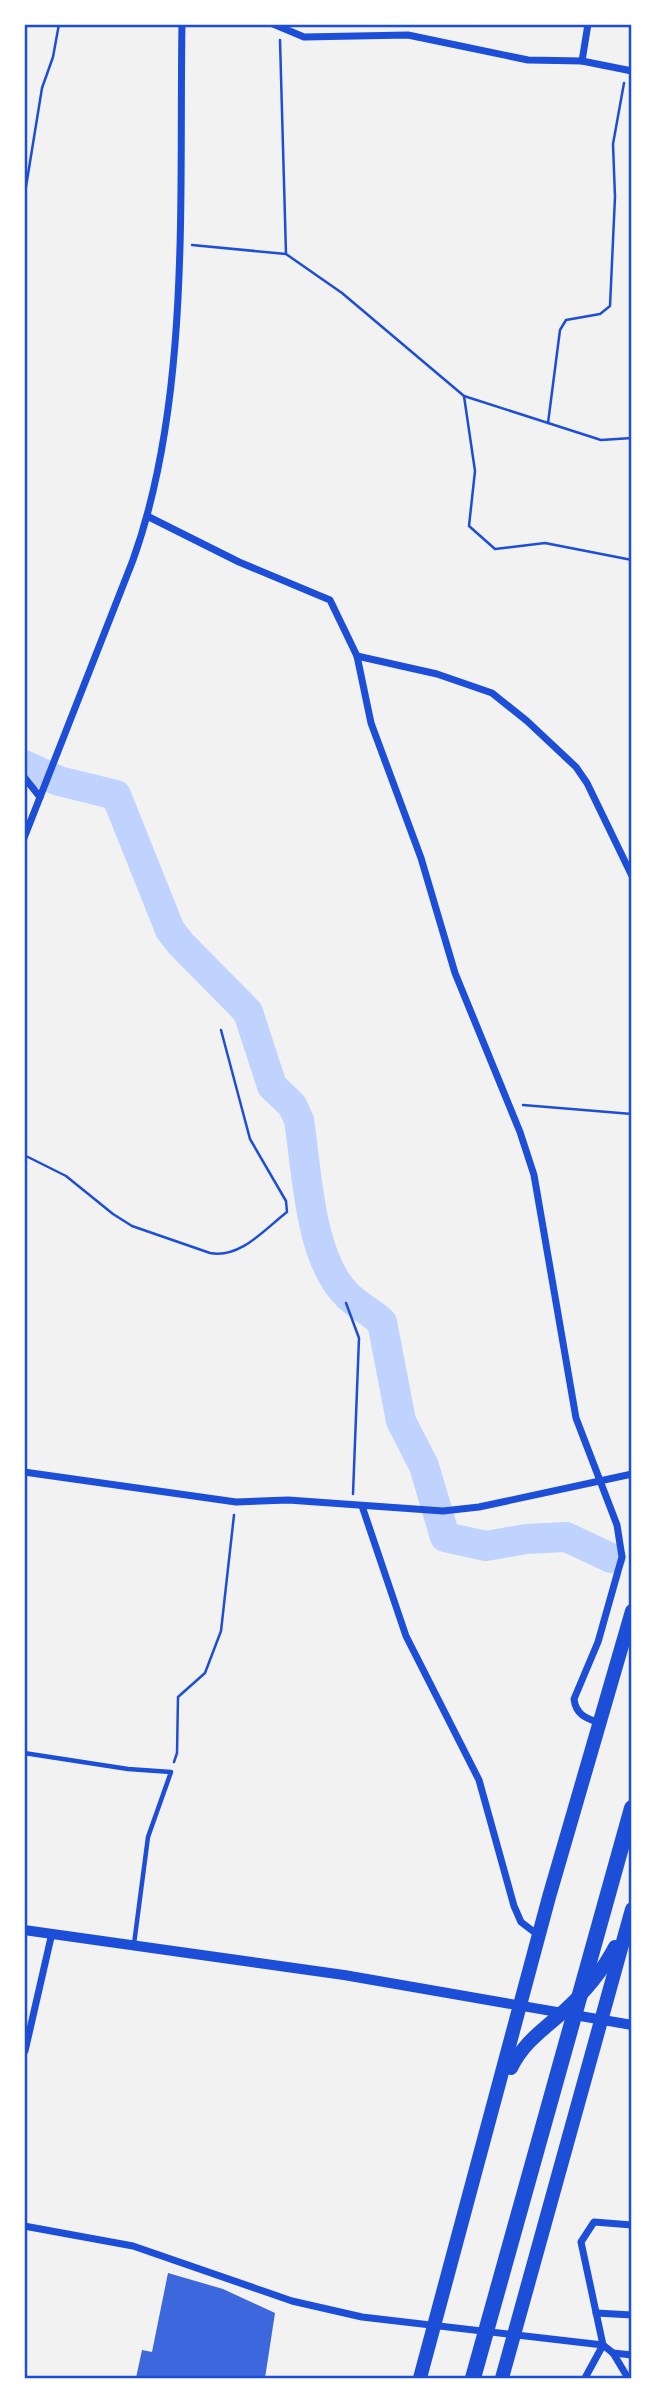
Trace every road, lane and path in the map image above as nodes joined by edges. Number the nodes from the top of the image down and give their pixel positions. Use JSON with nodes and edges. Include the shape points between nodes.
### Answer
{"nodes":[{"id":1,"x":60,"y":24,"type":"edge"},
{"id":2,"x":182,"y":24,"type":"edge"},
{"id":3,"x":273,"y":24,"type":"edge"},
{"id":4,"x":588,"y":24,"type":"edge"},
{"id":5,"x":280,"y":27,"type":"edge"},
{"id":6,"x":582,"y":61,"type":"junction"},
{"id":7,"x":629,"y":70,"type":"edge"},
{"id":8,"x":24,"y":199,"type":"edge"},
{"id":9,"x":178,"y":244,"type":"junction"},
{"id":10,"x":286,"y":254,"type":"junction"},
{"id":11,"x":464,"y":397,"type":"junction"},
{"id":12,"x":548,"y":422,"type":"junction"},
{"id":13,"x":632,"y":438,"type":"edge"},
{"id":14,"x":149,"y":517,"type":"junction"},
{"id":15,"x":632,"y":560,"type":"edge"},
{"id":16,"x":357,"y":656,"type":"junction"},
{"id":17,"x":24,"y":777,"type":"edge"},
{"id":18,"x":41,"y":796,"type":"junction"},
{"id":19,"x":28,"y":818,"type":"edge"},
{"id":20,"x":24,"y":838,"type":"edge"},
{"id":21,"x":632,"y":876,"type":"edge"},
{"id":22,"x":221,"y":1030,"type":"dead end"},
{"id":23,"x":509,"y":1104,"type":"junction"},
{"id":24,"x":632,"y":1114,"type":"edge"},
{"id":25,"x":24,"y":1155,"type":"edge"},
{"id":26,"x":346,"y":1303,"type":"dead end"},
{"id":27,"x":24,"y":1472,"type":"edge"},
{"id":28,"x":632,"y":1474,"type":"edge"},
{"id":29,"x":598,"y":1479,"type":"junction"},
{"id":30,"x":236,"y":1502,"type":"junction"},
{"id":31,"x":353,"y":1505,"type":"junction"},
{"id":32,"x":362,"y":1506,"type":"junction"},
{"id":33,"x":632,"y":1611,"type":"edge"},
{"id":34,"x":599,"y":1723,"type":"junction"},
{"id":35,"x":24,"y":1753,"type":"edge"},
{"id":36,"x":171,"y":1772,"type":"junction"},
{"id":37,"x":632,"y":1808,"type":"edge"},
{"id":38,"x":630,"y":1913,"type":"edge"},
{"id":39,"x":24,"y":1930,"type":"edge"},
{"id":40,"x":52,"y":1933,"type":"junction"},
{"id":41,"x":540,"y":1936,"type":"junction"},
{"id":42,"x":134,"y":1944,"type":"junction"},
{"id":43,"x":522,"y":2004,"type":"junction"},
{"id":44,"x":562,"y":2013,"type":"junction"},
{"id":45,"x":601,"y":2019,"type":"junction"},
{"id":46,"x":632,"y":2025,"type":"edge"},
{"id":47,"x":25,"y":2051,"type":"edge"},
{"id":48,"x":498,"y":2093,"type":"junction"},
{"id":49,"x":632,"y":2225,"type":"edge"},
{"id":50,"x":24,"y":2226,"type":"edge"},
{"id":51,"x":596,"y":2313,"type":"junction"},
{"id":52,"x":632,"y":2315,"type":"edge"},
{"id":53,"x":436,"y":2324,"type":"junction"},
{"id":54,"x":515,"y":2333,"type":"junction"},
{"id":55,"x":603,"y":2345,"type":"junction"},
{"id":56,"x":613,"y":2353,"type":"junction"},
{"id":57,"x":632,"y":2355,"type":"edge"},
{"id":58,"x":420,"y":2378,"type":"edge"},
{"id":59,"x":473,"y":2378,"type":"edge"},
{"id":60,"x":502,"y":2378,"type":"edge"},
{"id":61,"x":585,"y":2378,"type":"edge"},
{"id":62,"x":628,"y":2378,"type":"edge"}],
"edges":[{"from":1,"to":8,"type":"path","via":[[42,88]]},
{"from":2,"to":9,"type":"street"},
{"from":3,"to":5,"type":"street"},
{"from":4,"to":6,"type":"street"},
{"from":5,"to":6,"type":"street","via":[[304,37],[408,35],[528,60]]},
{"from":5,"to":10,"type":"path"},
{"from":6,"to":7,"type":"street"},
{"from":7,"to":12,"type":"path","via":[[613,144],[610,306],[600,314],[566,320],[560,330]]},
{"from":9,"to":10,"type":"path"},
{"from":9,"to":14,"type":"street","via":[[171,394]]},
{"from":10,"to":11,"type":"path","via":[[342,293]]},
{"from":11,"to":12,"type":"path"},
{"from":11,"to":15,"type":"path","via":[[475,471],[469,526],[495,549],[545,543]]},
{"from":12,"to":13,"type":"path","via":[[601,440]]},
{"from":14,"to":16,"type":"street","via":[[330,600]]},
{"from":14,"to":18,"type":"street"},
{"from":16,"to":21,"type":"street","via":[[437,674],[492,693],[576,767]]},
{"from":16,"to":23,"type":"street","via":[[371,723],[421,858],[454,974]]},
{"from":17,"to":18,"type":"street"},
{"from":18,"to":19,"type":"street"},
{"from":19,"to":20,"type":"street"},
{"from":22,"to":25,"type":"path","via":[[250,1139],[286,1201],[287,1212],[239,1250],[210,1253],[132,1226],[66,1175]]},
{"from":23,"to":24,"type":"path"},
{"from":23,"to":29,"type":"street","via":[[534,1175],[576,1418]]},
{"from":26,"to":31,"type":"path","via":[[359,1338]]},
{"from":27,"to":30,"type":"street"},
{"from":28,"to":29,"type":"street"},
{"from":29,"to":32,"type":"street","via":[[443,1511]]},
{"from":29,"to":34,"type":"street","via":[[617,1525],[622,1557],[598,1642],[574,1699],[583,1717]]},
{"from":30,"to":31,"type":"street"},
{"from":30,"to":36,"type":"path","via":[[221,1631],[205,1673],[178,1697],[177,1753]]},
{"from":31,"to":32,"type":"street"},
{"from":32,"to":41,"type":"street","via":[[406,1636],[479,1780],[514,1906],[521,1922]]},
{"from":33,"to":34,"type":"highway"},
{"from":34,"to":41,"type":"highway"},
{"from":35,"to":36,"type":"lane"},
{"from":36,"to":42,"type":"lane","via":[[148,1837]]},
{"from":37,"to":59,"type":"highway"},
{"from":38,"to":44,"type":"highway","via":[[603,1970]]},
{"from":38,"to":45,"type":"highway"},
{"from":39,"to":40,"type":"street"},
{"from":40,"to":42,"type":"street"},
{"from":40,"to":47,"type":"street"},
{"from":41,"to":43,"type":"highway"},
{"from":42,"to":43,"type":"street"},
{"from":43,"to":44,"type":"street"},
{"from":43,"to":48,"type":"highway"},
{"from":44,"to":45,"type":"street"},
{"from":44,"to":48,"type":"highway","via":[[521,2049]]},
{"from":45,"to":46,"type":"street"},
{"from":45,"to":54,"type":"highway"},
{"from":48,"to":53,"type":"highway"},
{"from":49,"to":51,"type":"street","via":[[594,2222],[582,2242]]},
{"from":50,"to":53,"type":"street","via":[[133,2246],[292,2301],[362,2316]]},
{"from":51,"to":52,"type":"street"},
{"from":51,"to":55,"type":"street"},
{"from":53,"to":54,"type":"street"},
{"from":53,"to":58,"type":"highway"},
{"from":54,"to":55,"type":"street"},
{"from":54,"to":60,"type":"highway"},
{"from":55,"to":56,"type":"street"},
{"from":55,"to":61,"type":"street"},
{"from":56,"to":57,"type":"street"},
{"from":56,"to":62,"type":"street"}]}
